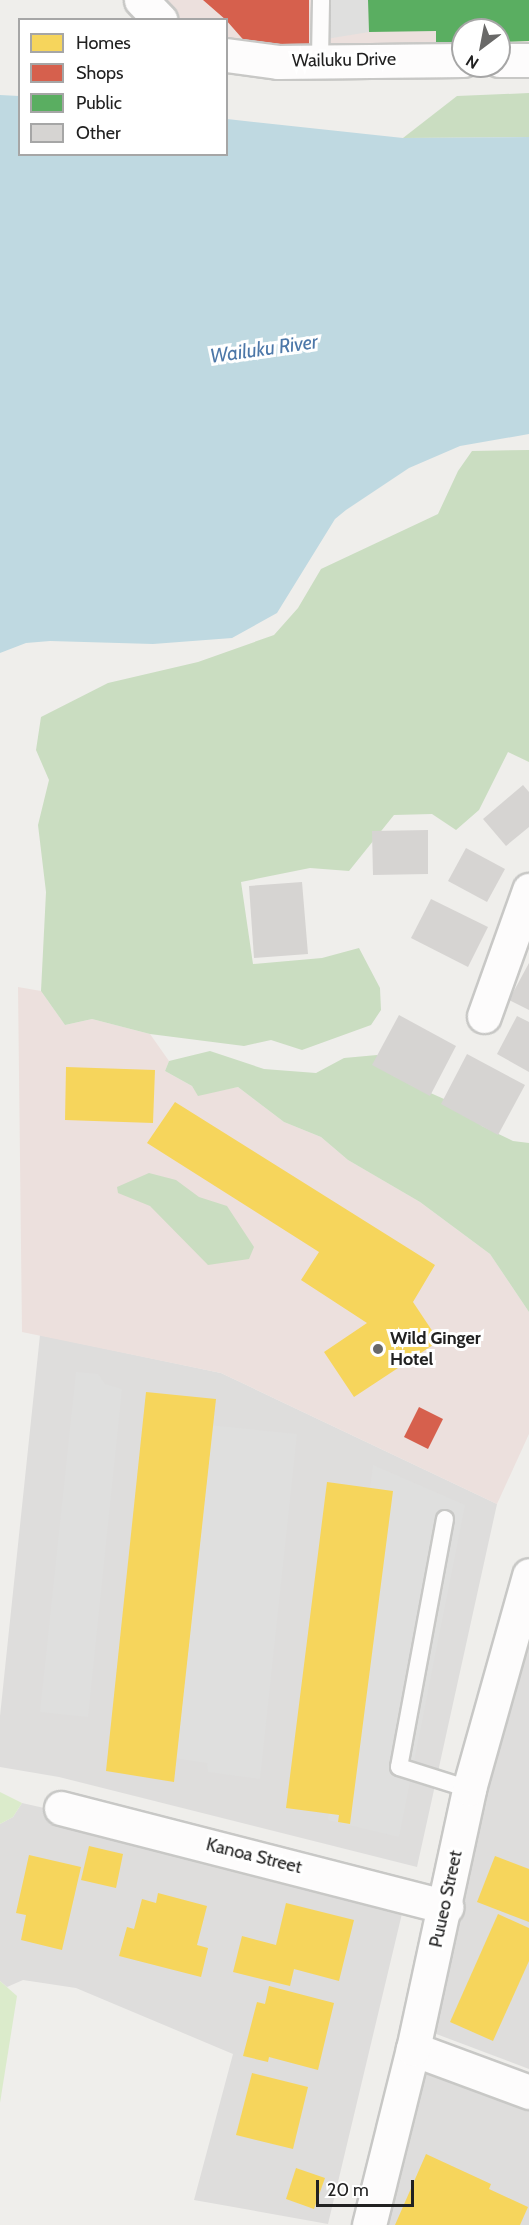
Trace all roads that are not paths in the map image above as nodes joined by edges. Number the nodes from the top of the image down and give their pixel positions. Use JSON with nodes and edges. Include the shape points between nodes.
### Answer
{"nodes":[{"id":1,"x":321,"y":0,"type":"edge"},
{"id":2,"x":228,"y":55,"type":"edge"},
{"id":3,"x":320,"y":59,"type":"junction"},
{"id":4,"x":451,"y":60,"type":"edge"},
{"id":5,"x":511,"y":60,"type":"edge"},
{"id":6,"x":529,"y":60,"type":"edge"},
{"id":7,"x":529,"y":890,"type":"edge"},
{"id":8,"x":484,"y":1016,"type":"dead end"},
{"id":9,"x":445,"y":1519,"type":"dead end"},
{"id":10,"x":529,"y":1575,"type":"edge"},
{"id":11,"x":469,"y":1789,"type":"junction"},
{"id":12,"x":61,"y":1808,"type":"dead end"},
{"id":13,"x":446,"y":1907,"type":"junction"},
{"id":14,"x":413,"y":2049,"type":"junction"},
{"id":15,"x":529,"y":2092,"type":"edge"},
{"id":16,"x":369,"y":2225,"type":"edge"}],
"edges":[{"from":1,"to":3,"type":"lane"},
{"from":2,"to":3,"type":"street","name":"Wailuku Drive","via":[[258,61]]},
{"from":3,"to":4,"type":"street","name":"Wailuku Drive"},
{"from":5,"to":6,"type":"street"},
{"from":7,"to":8,"type":"street"},
{"from":9,"to":11,"type":"lane","via":[[399,1767]]},
{"from":10,"to":11,"type":"street","name":"Puueo Street"},
{"from":11,"to":13,"type":"street","name":"Puueo Street"},
{"from":12,"to":13,"type":"street","name":"Kanoa Street"},
{"from":13,"to":14,"type":"street","name":"Puueo Street"},
{"from":14,"to":15,"type":"street"},
{"from":14,"to":16,"type":"street","name":"Puueo Street"}]}
